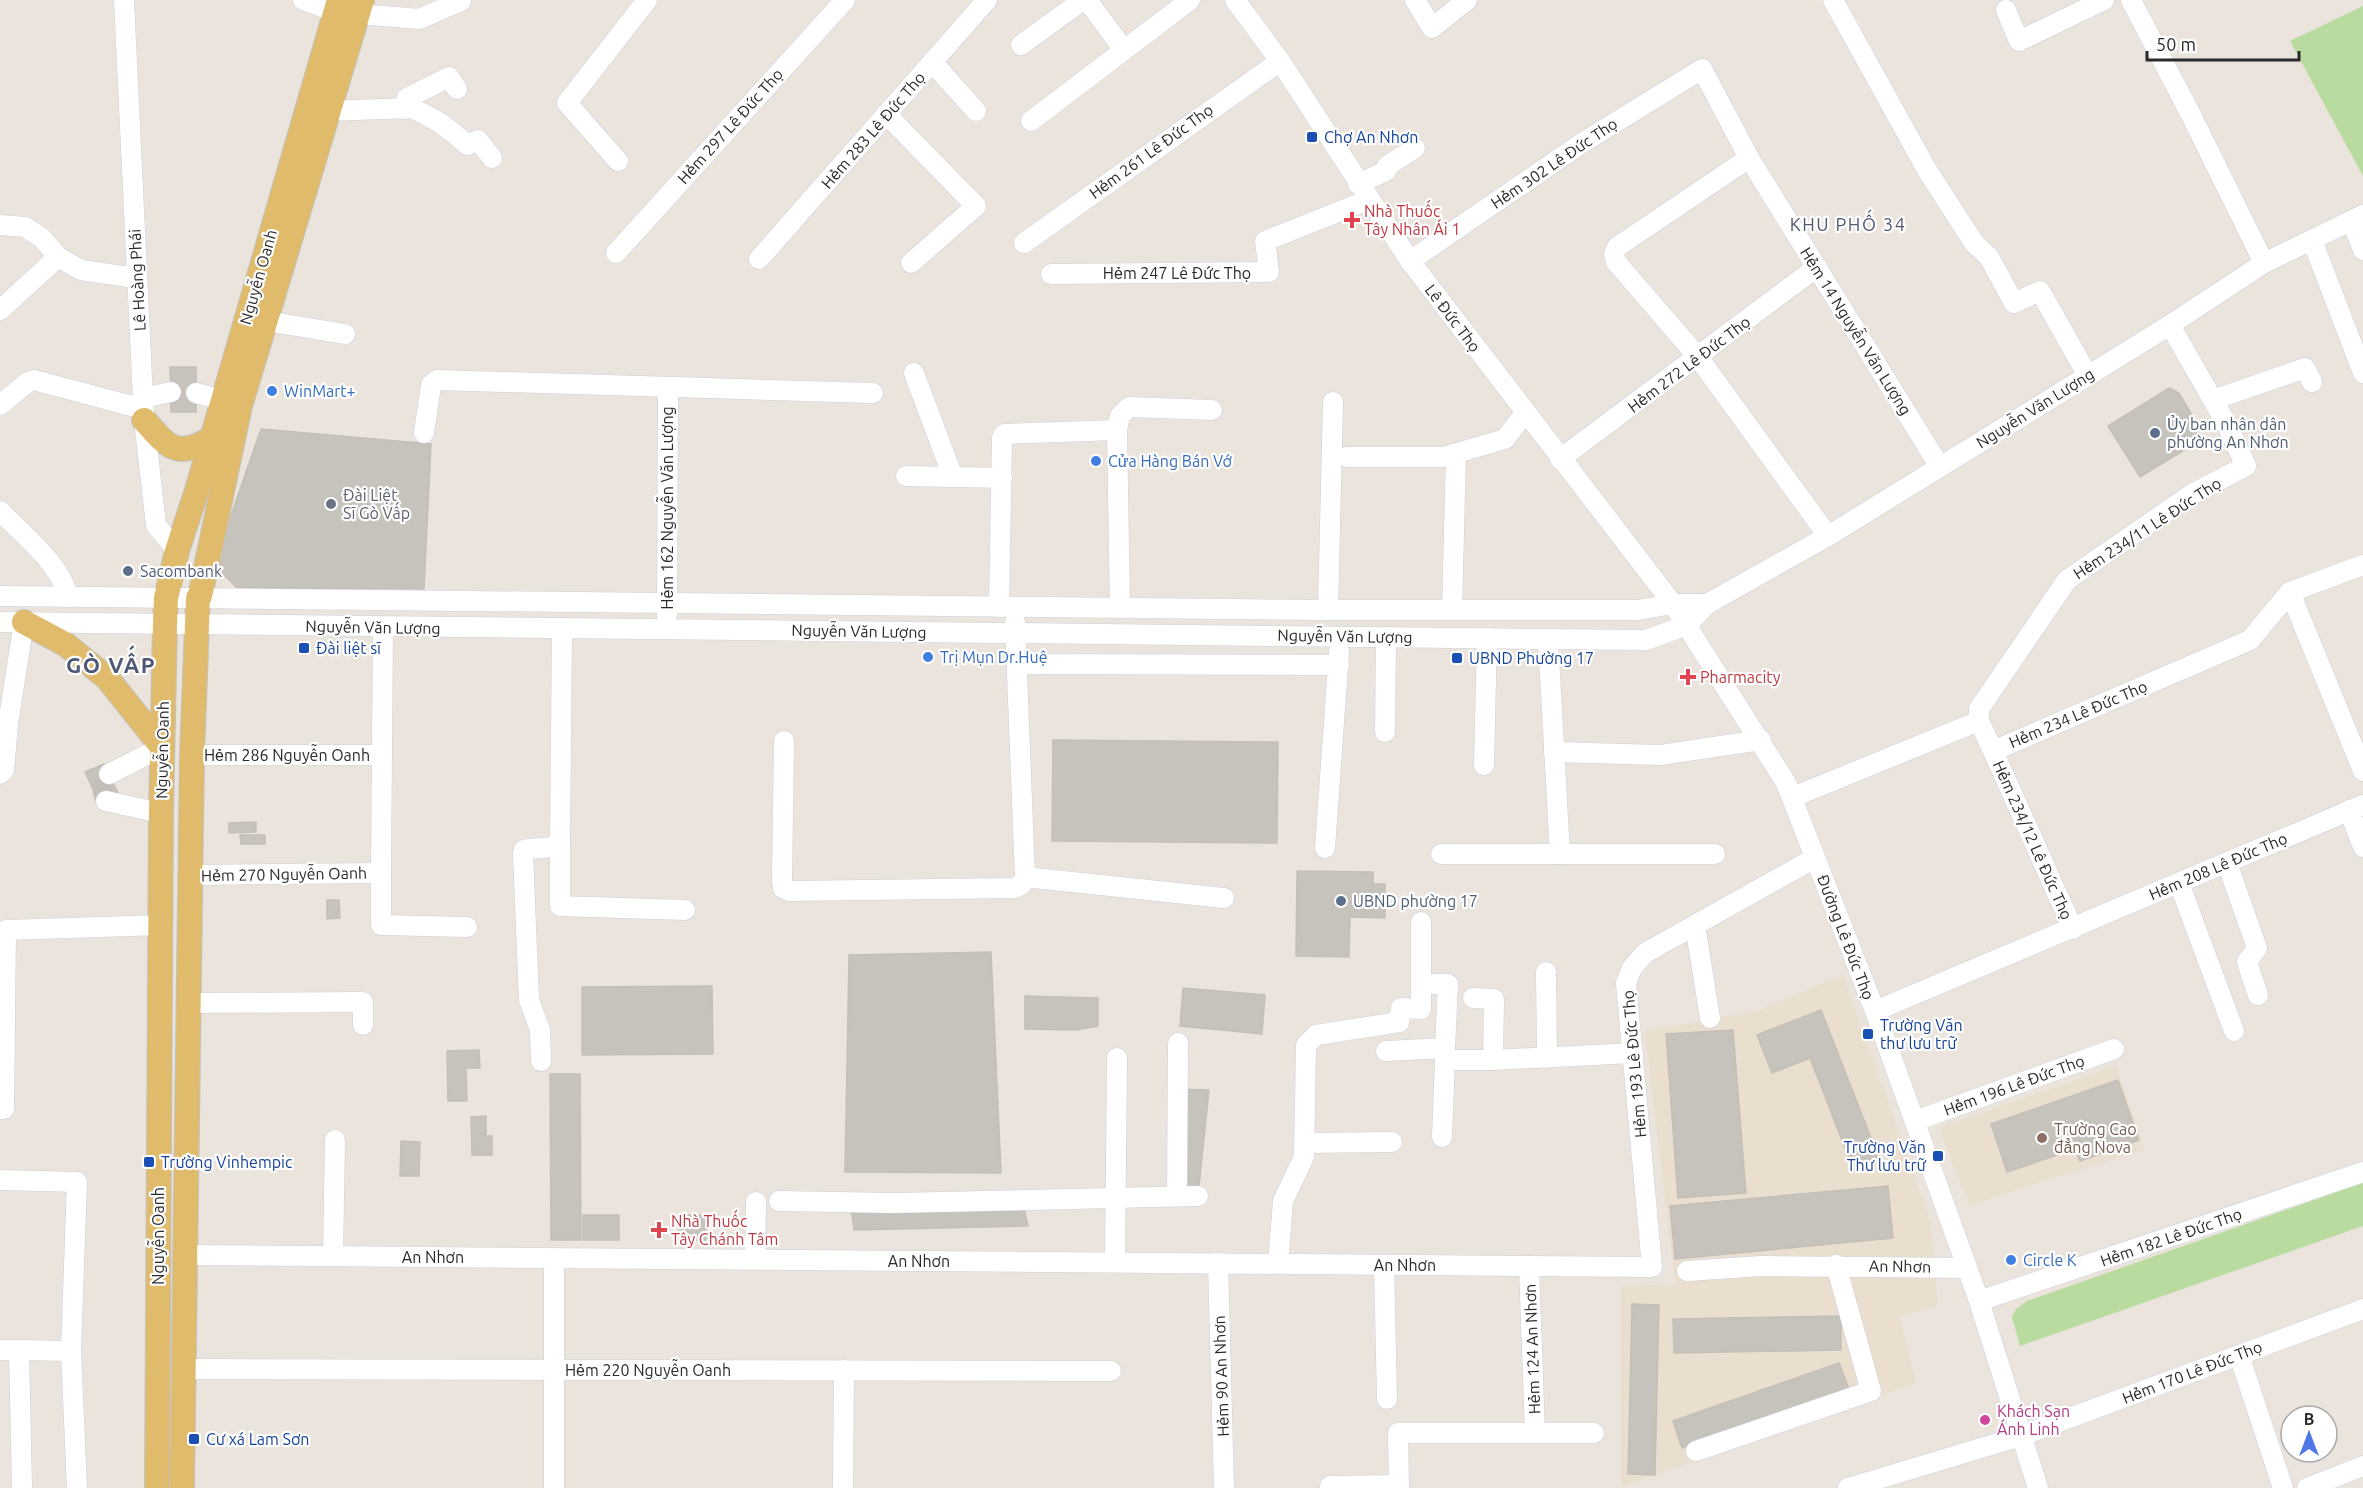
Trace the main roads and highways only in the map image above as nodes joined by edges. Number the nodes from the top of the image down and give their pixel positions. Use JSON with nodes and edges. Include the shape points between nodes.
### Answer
{"nodes":[{"id":1,"x":348,"y":6,"type":"edge"},
{"id":2,"x":232,"y":403,"type":"junction"},
{"id":3,"x":143,"y":409,"type":"road end"},
{"id":4,"x":212,"y":438,"type":"junction"},
{"id":5,"x":24,"y":622,"type":"road end"},
{"id":6,"x":162,"y":747,"type":"junction"},
{"id":7,"x":187,"y":1254,"type":"junction"},
{"id":8,"x":158,"y":1255,"type":"junction"},
{"id":9,"x":157,"y":1488,"type":"edge"},
{"id":10,"x":182,"y":1488,"type":"edge"}],
"edges":[{"from":1,"to":2,"type":"main road","name":"Nguyễn Oanh"},
{"from":1,"to":2,"type":"main road","name":"Nguyễn Oanh","via":[[328,111],[266,321]]},
{"from":2,"to":4,"type":"main road","name":"Nguyễn Oanh"},
{"from":2,"to":7,"type":"main road","name":"Nguyễn Oanh","via":[[228,461],[198,598],[196,625]]},
{"from":3,"to":4,"type":"main road","via":[[162,439],[173,448],[192,449]]},
{"from":4,"to":6,"type":"main road","name":"Nguyễn Oanh","via":[[166,598]]},
{"from":5,"to":6,"type":"main road","via":[[65,644],[107,678]]},
{"from":6,"to":8,"type":"main road","name":"Nguyễn Oanh"},
{"from":7,"to":8,"type":"main road"},
{"from":7,"to":10,"type":"main road","name":"Nguyễn Oanh"},
{"from":8,"to":9,"type":"main road","name":"Nguyễn Oanh"}]}
